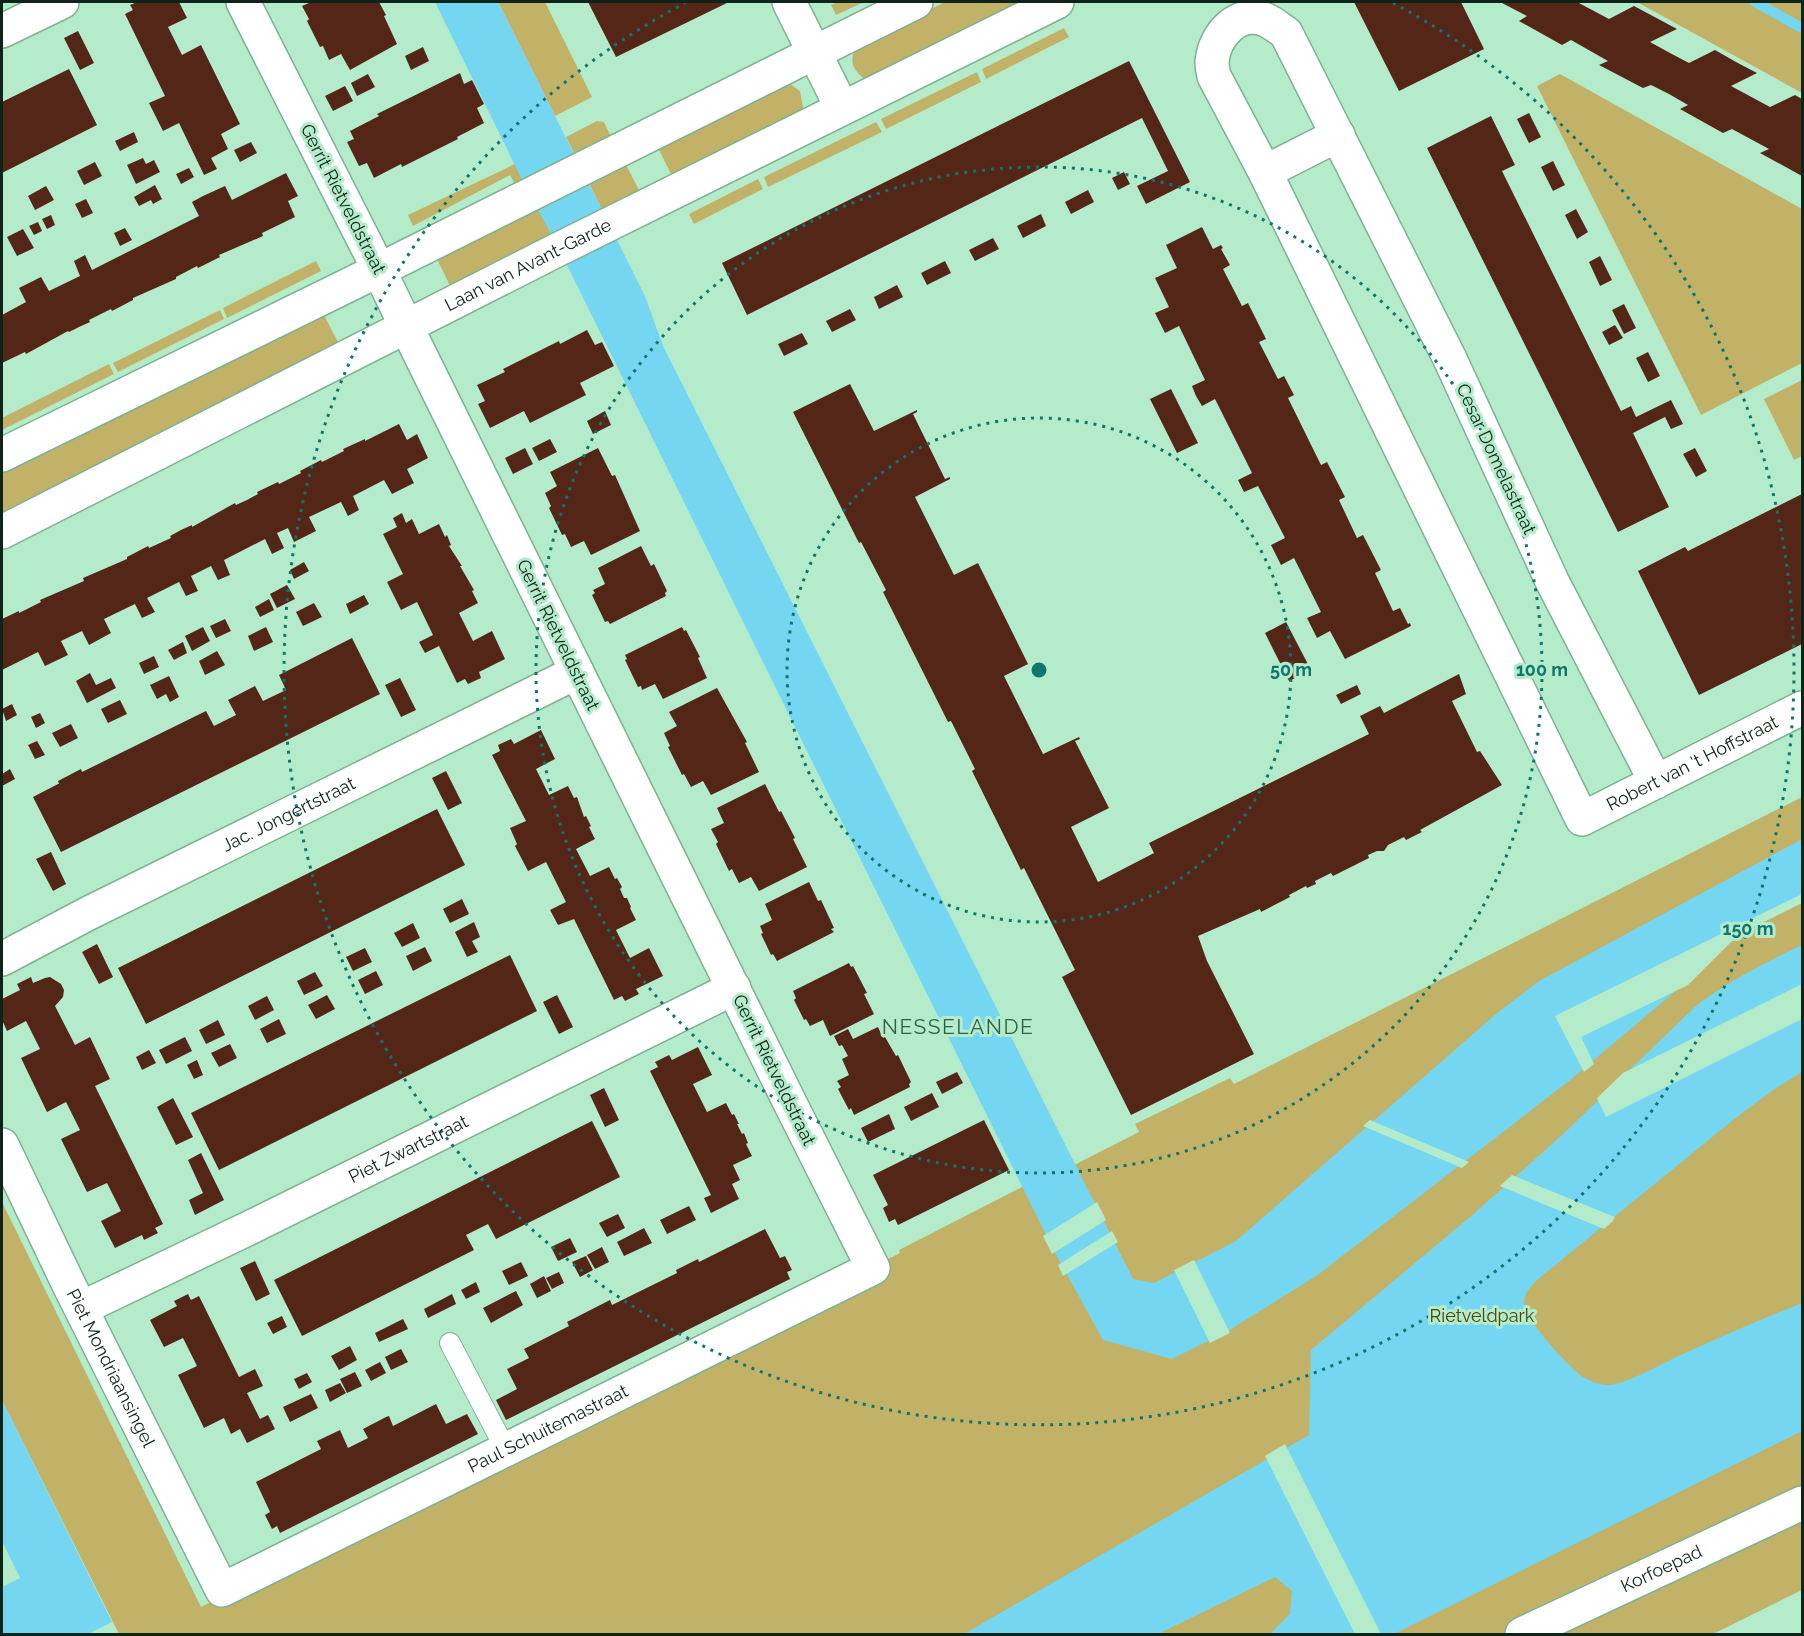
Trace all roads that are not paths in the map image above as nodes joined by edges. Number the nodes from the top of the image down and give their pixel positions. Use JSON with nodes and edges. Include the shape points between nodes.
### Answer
{"nodes":[{"id":1,"x":62,"y":2,"type":"edge"},
{"id":2,"x":243,"y":2,"type":"edge"},
{"id":3,"x":789,"y":2,"type":"edge"},
{"id":4,"x":916,"y":2,"type":"edge"},
{"id":5,"x":1057,"y":2,"type":"edge"},
{"id":6,"x":1230,"y":11,"type":"edge"},
{"id":7,"x":2,"y":31,"type":"edge"},
{"id":8,"x":814,"y":52,"type":"junction"},
{"id":9,"x":842,"y":108,"type":"junction"},
{"id":10,"x":1338,"y":135,"type":"junction"},
{"id":11,"x":1265,"y":172,"type":"junction"},
{"id":12,"x":379,"y":270,"type":"junction"},
{"id":13,"x":406,"y":326,"type":"junction"},
{"id":14,"x":2,"y":455,"type":"edge"},
{"id":15,"x":2,"y":532,"type":"edge"},
{"id":16,"x":577,"y":672,"type":"junction"},
{"id":17,"x":1803,"y":708,"type":"edge"},
{"id":18,"x":1656,"y":782,"type":"junction"},
{"id":19,"x":1582,"y":819,"type":"joint"},
{"id":20,"x":2,"y":959,"type":"edge"},
{"id":21,"x":734,"y":988,"type":"junction"},
{"id":22,"x":2,"y":1144,"type":"edge"},
{"id":23,"x":873,"y":1268,"type":"joint"},
{"id":24,"x":82,"y":1308,"type":"junction"},
{"id":25,"x":450,"y":1343,"type":"dead end"},
{"id":26,"x":506,"y":1450,"type":"junction"},
{"id":27,"x":1803,"y":1503,"type":"edge"},
{"id":28,"x":222,"y":1590,"type":"joint"},
{"id":29,"x":1522,"y":1635,"type":"edge"}],
"edges":[{"from":1,"to":7,"type":"street"},
{"from":2,"to":12,"type":"street","name":"Gerrit Rietveldstraat"},
{"from":3,"to":8,"type":"street"},
{"from":4,"to":8,"type":"street"},
{"from":5,"to":9,"type":"street","name":"Laan van Avant-Garde"},
{"from":6,"to":10,"type":"street","name":"Cesar Domelastraat","via":[[1266,20],[1286,33]]},
{"from":6,"to":11,"type":"street","name":"Cesar Domelastraat","via":[[1212,62],[1214,76]]},
{"from":8,"to":9,"type":"street"},
{"from":8,"to":12,"type":"street"},
{"from":9,"to":13,"type":"street","name":"Laan van Avant-Garde"},
{"from":10,"to":11,"type":"street"},
{"from":10,"to":18,"type":"street","name":"Cesar Domelastraat","via":[[1450,359],[1552,581]]},
{"from":11,"to":19,"type":"street","name":"Cesar Domelastraat"},
{"from":12,"to":13,"type":"street","name":"Gerrit Rietveldstraat"},
{"from":12,"to":14,"type":"street"},
{"from":13,"to":15,"type":"street","name":"Laan van Avant-Garde"},
{"from":13,"to":16,"type":"street","name":"Gerrit Rietveldstraat"},
{"from":16,"to":20,"type":"street","name":"Jac. Jongertstraat"},
{"from":16,"to":21,"type":"street","name":"Gerrit Rietveldstraat"},
{"from":17,"to":18,"type":"street","name":"Robert van 't Hoffstraat"},
{"from":18,"to":19,"type":"street","name":"Robert van 't Hoffstraat"},
{"from":21,"to":23,"type":"street","name":"Gerrit Rietveldstraat"},
{"from":21,"to":24,"type":"street","name":"Piet Zwartstraat"},
{"from":22,"to":24,"type":"street","name":"Piet Mondriaansingel"},
{"from":23,"to":26,"type":"street","name":"Paul Schuitemastraat"},
{"from":24,"to":28,"type":"street","name":"Piet Mondriaansingel"},
{"from":25,"to":26,"type":"lane"},
{"from":26,"to":28,"type":"street","name":"Paul Schuitemastraat"},
{"from":27,"to":29,"type":"street","name":"Korfoepad"}]}
